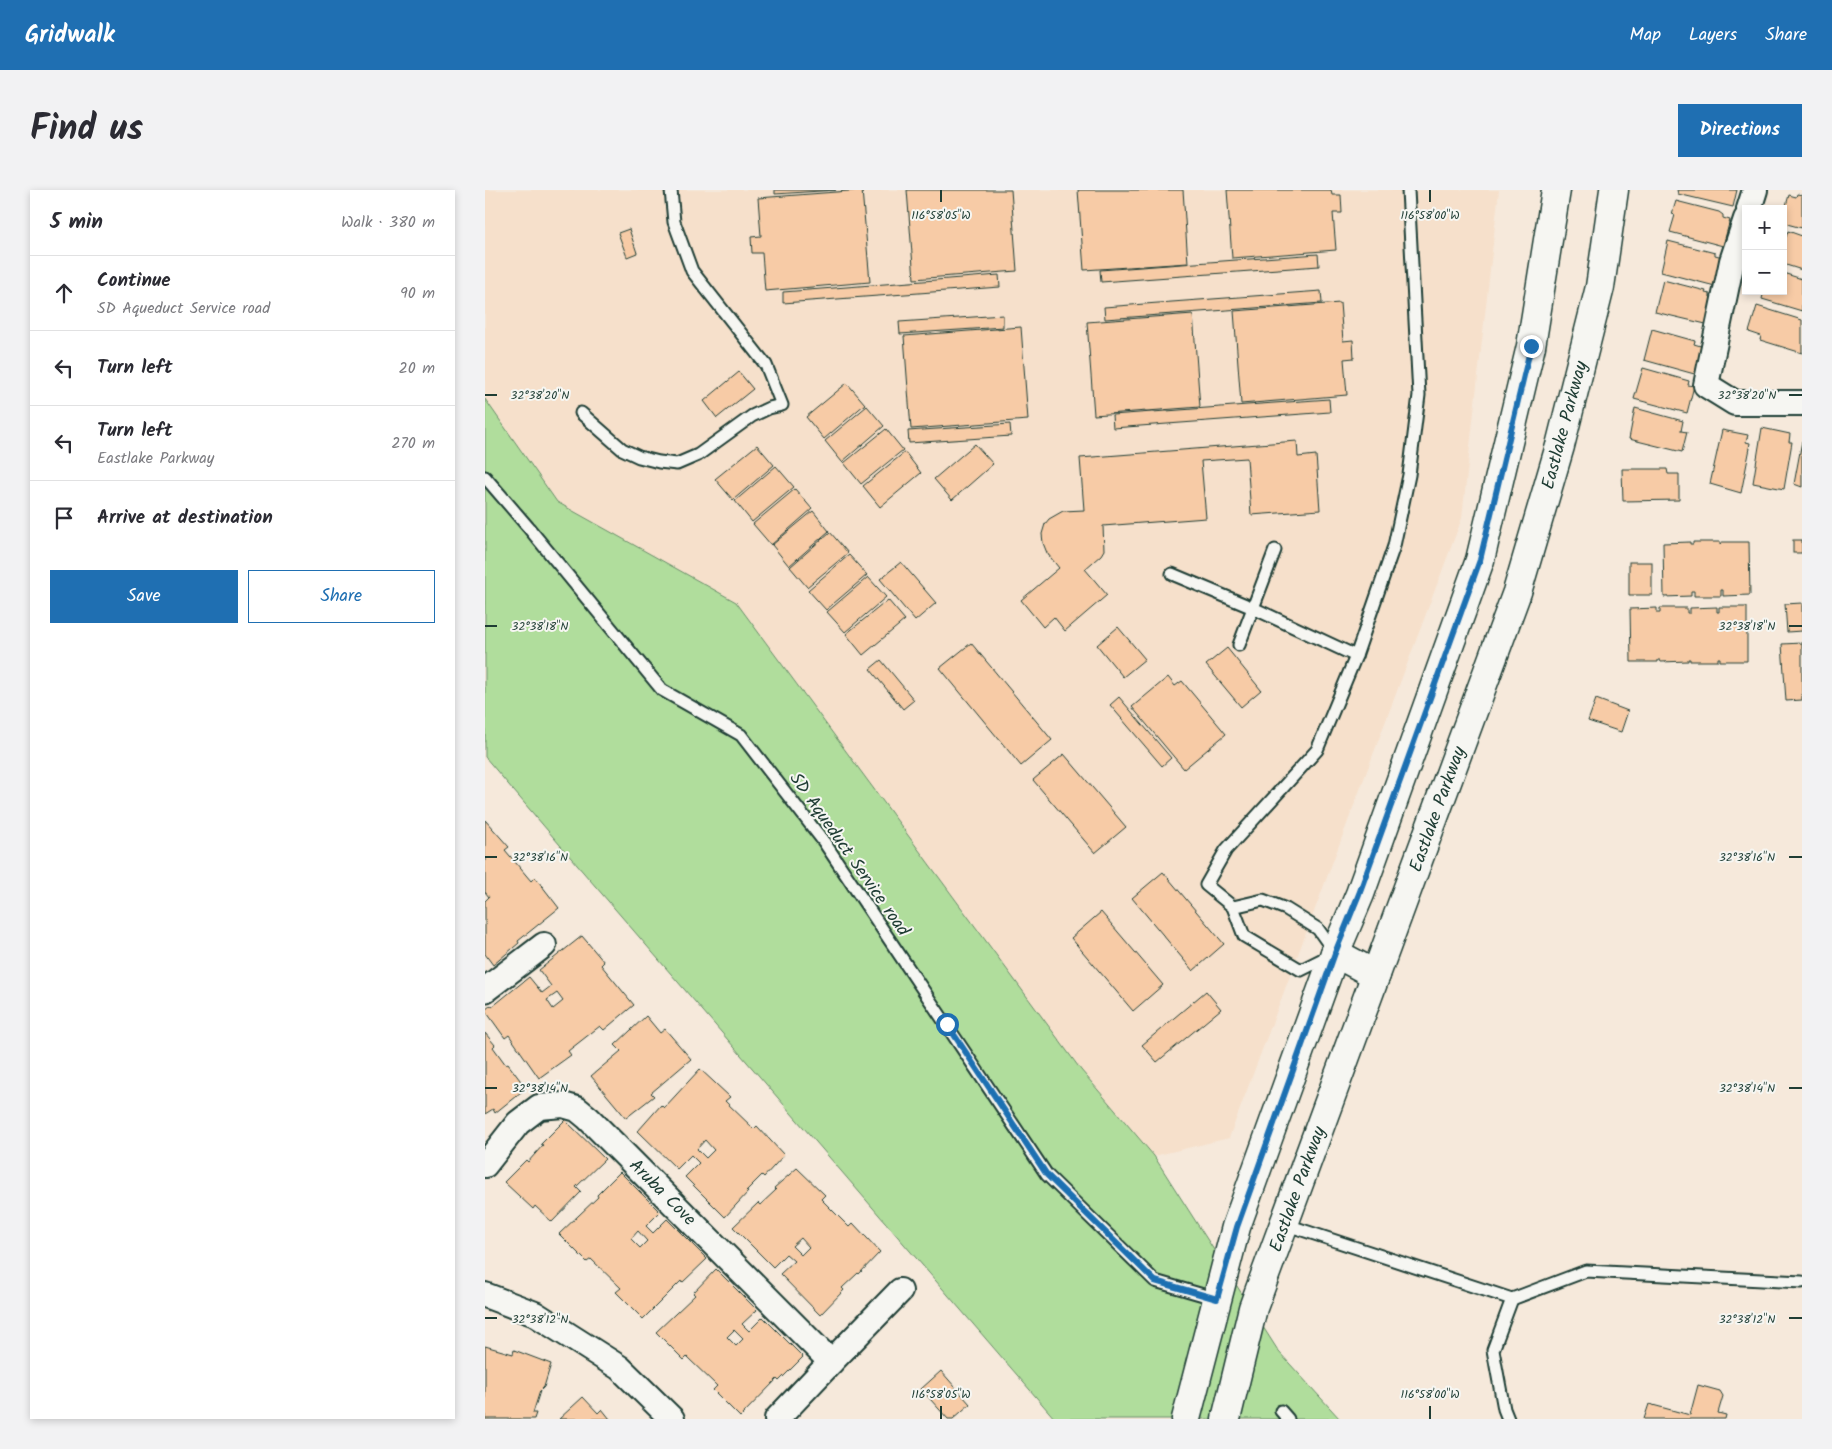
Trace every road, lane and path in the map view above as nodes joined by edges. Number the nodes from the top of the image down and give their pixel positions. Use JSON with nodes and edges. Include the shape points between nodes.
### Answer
{"nodes":[{"id":1,"x":671,"y":190,"type":"edge"},
{"id":2,"x":1408,"y":190,"type":"edge"},
{"id":3,"x":1556,"y":190,"type":"edge"},
{"id":4,"x":1614,"y":190,"type":"edge"},
{"id":5,"x":1755,"y":190,"type":"edge"},
{"id":6,"x":1750,"y":205,"type":"edge"},
{"id":7,"x":1742,"y":231,"type":"edge"},
{"id":8,"x":1802,"y":403,"type":"edge"},
{"id":9,"x":581,"y":412,"type":"dead end"},
{"id":10,"x":485,"y":477,"type":"edge"},
{"id":11,"x":1275,"y":550,"type":"dead end"},
{"id":12,"x":1172,"y":574,"type":"dead end"},
{"id":13,"x":1253,"y":608,"type":"junction"},
{"id":14,"x":1239,"y":645,"type":"dead end"},
{"id":15,"x":1356,"y":656,"type":"junction"},
{"id":16,"x":1233,"y":907,"type":"junction"},
{"id":17,"x":543,"y":945,"type":"dead end"},
{"id":18,"x":1335,"y":953,"type":"junction"},
{"id":19,"x":1376,"y":975,"type":"junction"},
{"id":20,"x":485,"y":990,"type":"edge"},
{"id":21,"x":485,"y":1165,"type":"edge"},
{"id":22,"x":1284,"y":1224,"type":"junction"},
{"id":23,"x":1802,"y":1282,"type":"edge"},
{"id":24,"x":900,"y":1291,"type":"dead end"},
{"id":25,"x":485,"y":1295,"type":"edge"},
{"id":26,"x":1217,"y":1299,"type":"junction"},
{"id":27,"x":1512,"y":1299,"type":"junction"},
{"id":28,"x":831,"y":1362,"type":"junction"},
{"id":29,"x":672,"y":1419,"type":"edge"},
{"id":30,"x":777,"y":1419,"type":"edge"},
{"id":31,"x":1186,"y":1419,"type":"edge"},
{"id":32,"x":1226,"y":1419,"type":"edge"},
{"id":33,"x":1508,"y":1419,"type":"edge"}],
"edges":[{"from":1,"to":9,"type":"lane","via":[[674,222],[691,271],[766,365],[782,406],[752,416],[698,455],[677,464],[639,457],[622,449]]},
{"from":2,"to":15,"type":"lane","via":[[1419,395],[1409,475],[1394,546]]},
{"from":3,"to":18,"type":"main road","via":[[1531,346],[1480,560]]},
{"from":4,"to":19,"type":"main road","name":"Eastlake Parkway","via":[[1600,288],[1560,446],[1517,592]]},
{"from":5,"to":6,"type":"street"},
{"from":7,"to":8,"type":"street","via":[[1732,261],[1706,385],[1735,403]]},
{"from":10,"to":26,"type":"lane","name":"SD Aqueduct Service road","via":[[662,690],[741,735],[825,842],[1047,1175],[1155,1281]]},
{"from":11,"to":13,"type":"lane"},
{"from":12,"to":13,"type":"lane"},
{"from":13,"to":14,"type":"lane"},
{"from":13,"to":15,"type":"lane"},
{"from":15,"to":16,"type":"lane","via":[[1317,750],[1226,850],[1205,884]]},
{"from":16,"to":18,"type":"lane","via":[[1263,900],[1286,909],[1318,929]]},
{"from":16,"to":18,"type":"lane","via":[[1244,936],[1301,970]]},
{"from":17,"to":20,"type":"street"},
{"from":18,"to":19,"type":"main road"},
{"from":18,"to":26,"type":"main road","via":[[1237,1227]]},
{"from":19,"to":22,"type":"main road","name":"Eastlake Parkway"},
{"from":21,"to":28,"type":"street","name":"Aruba Cove","via":[[517,1123],[539,1107],[563,1105],[577,1109]]},
{"from":22,"to":27,"type":"lane"},
{"from":22,"to":32,"type":"main road","name":"Eastlake Parkway","via":[[1253,1308]]},
{"from":23,"to":27,"type":"lane","via":[[1586,1270]]},
{"from":24,"to":28,"type":"street"},
{"from":25,"to":29,"type":"street","via":[[535,1314],[620,1368]]},
{"from":26,"to":31,"type":"main road"},
{"from":27,"to":33,"type":"lane","via":[[1493,1350]]},
{"from":28,"to":30,"type":"street"}]}
